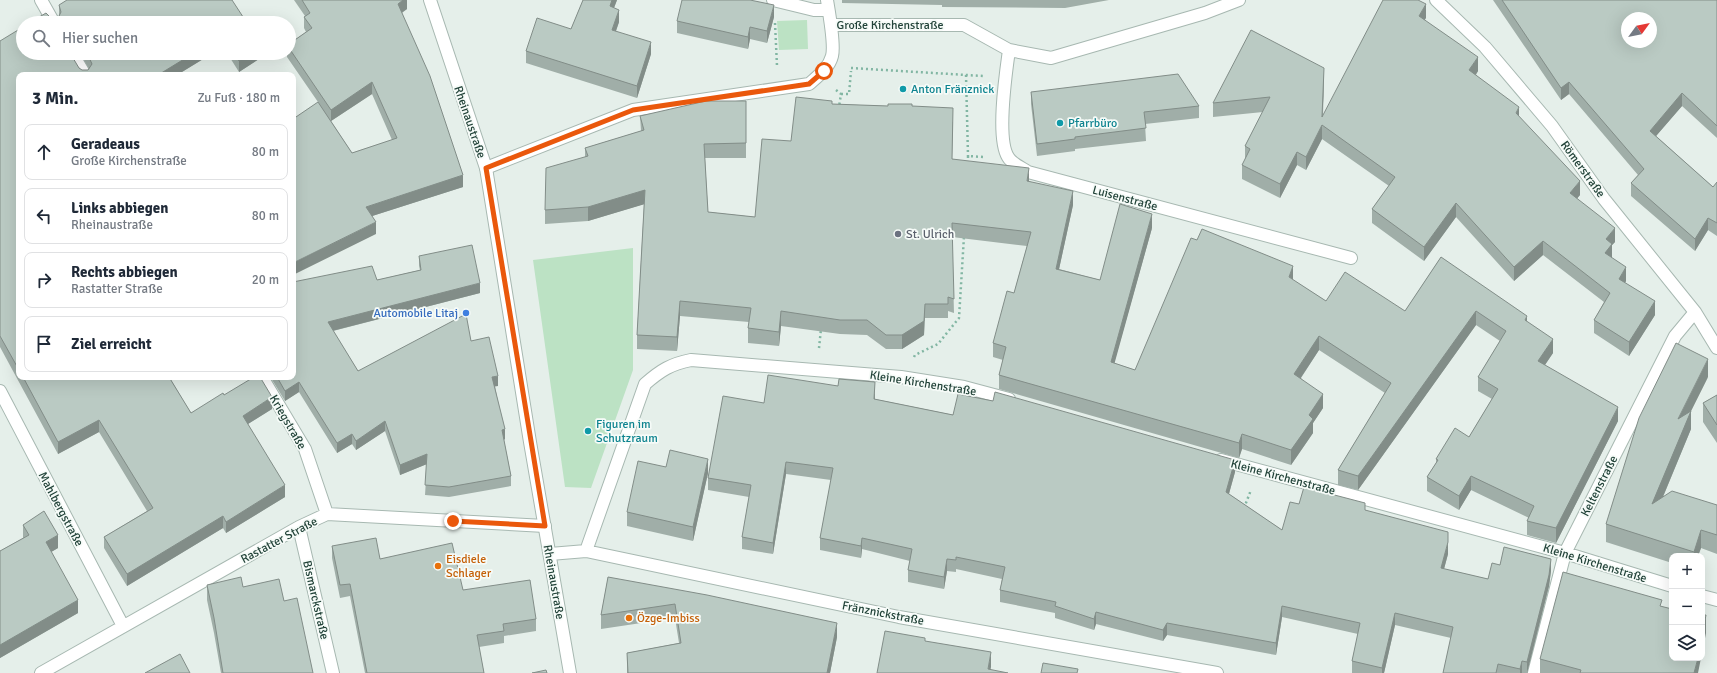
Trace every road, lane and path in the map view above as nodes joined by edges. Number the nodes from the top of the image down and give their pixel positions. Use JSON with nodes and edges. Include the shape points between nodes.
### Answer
{"nodes":[{"id":1,"x":41,"y":0,"type":"edge"},
{"id":2,"x":430,"y":0,"type":"edge"},
{"id":3,"x":1240,"y":0,"type":"edge"},
{"id":4,"x":1436,"y":0,"type":"edge"},
{"id":5,"x":776,"y":1,"type":"edge"},
{"id":6,"x":828,"y":5,"type":"edge"},
{"id":7,"x":50,"y":16,"type":"edge"},
{"id":8,"x":831,"y":25,"type":"junction"},
{"id":9,"x":1009,"y":50,"type":"junction"},
{"id":10,"x":832,"y":55,"type":"junction"},
{"id":11,"x":76,"y":60,"type":"edge"},
{"id":12,"x":851,"y":69,"type":"junction"},
{"id":13,"x":83,"y":72,"type":"edge"},
{"id":14,"x":819,"y":75,"type":"junction"},
{"id":15,"x":966,"y":75,"type":"junction"},
{"id":16,"x":1005,"y":77,"type":"junction"},
{"id":17,"x":778,"y":89,"type":"junction"},
{"id":18,"x":840,"y":94,"type":"junction"},
{"id":19,"x":839,"y":110,"type":"edge"},
{"id":20,"x":968,"y":156,"type":"junction"},
{"id":21,"x":1008,"y":158,"type":"junction"},
{"id":22,"x":968,"y":164,"type":"edge"},
{"id":23,"x":486,"y":168,"type":"junction"},
{"id":24,"x":964,"y":233,"type":"edge"},
{"id":25,"x":1351,"y":258,"type":"dead end"},
{"id":26,"x":1695,"y":312,"type":"junction"},
{"id":27,"x":822,"y":322,"type":"edge"},
{"id":28,"x":1717,"y":348,"type":"edge"},
{"id":29,"x":818,"y":370,"type":"junction"},
{"id":30,"x":902,"y":377,"type":"junction"},
{"id":31,"x":264,"y":380,"type":"edge"},
{"id":32,"x":0,"y":391,"type":"edge"},
{"id":33,"x":1018,"y":402,"type":"edge"},
{"id":34,"x":1206,"y":456,"type":"edge"},
{"id":35,"x":1258,"y":471,"type":"junction"},
{"id":36,"x":1243,"y":511,"type":"edge"},
{"id":37,"x":327,"y":514,"type":"junction"},
{"id":38,"x":545,"y":526,"type":"junction"},
{"id":39,"x":299,"y":527,"type":"junction"},
{"id":40,"x":586,"y":551,"type":"junction"},
{"id":41,"x":1565,"y":553,"type":"junction"},
{"id":42,"x":550,"y":554,"type":"junction"},
{"id":43,"x":1669,"y":585,"type":"edge"},
{"id":44,"x":1705,"y":597,"type":"edge"},
{"id":45,"x":1717,"y":600,"type":"edge"},
{"id":46,"x":123,"y":626,"type":"junction"},
{"id":47,"x":41,"y":673,"type":"edge"},
{"id":48,"x":333,"y":673,"type":"edge"},
{"id":49,"x":570,"y":673,"type":"edge"},
{"id":50,"x":1217,"y":673,"type":"edge"},
{"id":51,"x":1534,"y":673,"type":"edge"}],
"edges":[{"from":1,"to":7,"type":"street"},
{"from":2,"to":23,"type":"street","name":"Rheinaustraße"},
{"from":3,"to":9,"type":"street","name":"Große Kirchenstraße","via":[[1205,13],[1051,58]]},
{"from":4,"to":26,"type":"street","name":"Römerstraße","via":[[1485,47],[1552,126],[1604,199]]},
{"from":5,"to":6,"type":"street","via":[[814,10]]},
{"from":5,"to":17,"type":"path"},
{"from":6,"to":8,"type":"street"},
{"from":8,"to":9,"type":"street","name":"Große Kirchenstraße","via":[[964,25]]},
{"from":8,"to":10,"type":"street","name":"Große Kirchenstraße"},
{"from":9,"to":16,"type":"street"},
{"from":10,"to":12,"type":"path"},
{"from":10,"to":14,"type":"street","via":[[824,71]]},
{"from":11,"to":13,"type":"street"},
{"from":12,"to":15,"type":"path"},
{"from":12,"to":18,"type":"path","via":[[849,94]]},
{"from":14,"to":17,"type":"street","via":[[809,84]]},
{"from":14,"to":18,"type":"path"},
{"from":15,"to":16,"type":"path"},
{"from":15,"to":20,"type":"path"},
{"from":16,"to":21,"type":"street","via":[[1003,137]]},
{"from":17,"to":23,"type":"street","via":[[633,110]]},
{"from":18,"to":19,"type":"path"},
{"from":20,"to":21,"type":"path"},
{"from":20,"to":22,"type":"path"},
{"from":21,"to":25,"type":"street","name":"Luisenstraße","via":[[1028,172]]},
{"from":23,"to":38,"type":"street","name":"Rheinaustraße"},
{"from":24,"to":30,"type":"path","via":[[959,318],[938,344],[915,355]]},
{"from":26,"to":28,"type":"street","name":"Römerstraße"},
{"from":26,"to":41,"type":"street","name":"Keltenstraße","via":[[1675,336]]},
{"from":27,"to":29,"type":"path"},
{"from":29,"to":30,"type":"street","name":"Kleine Kirchenstraße"},
{"from":29,"to":40,"type":"street","name":"Kleine Kirchenstraße","via":[[691,360],[659,371],[645,384]]},
{"from":30,"to":33,"type":"street","name":"Kleine Kirchenstraße","via":[[964,387]]},
{"from":31,"to":37,"type":"street","name":"Kriegstraße","via":[[305,449]]},
{"from":32,"to":46,"type":"street","name":"Mahlbergstraße"},
{"from":34,"to":35,"type":"street","name":"Kleine Kirchenstraße"},
{"from":35,"to":36,"type":"path"},
{"from":35,"to":41,"type":"street","name":"Kleine Kirchenstraße"},
{"from":37,"to":38,"type":"street","name":"Rastatter Straße"},
{"from":37,"to":39,"type":"street","name":"Rastatter Straße"},
{"from":38,"to":42,"type":"street","name":"Rheinaustraße"},
{"from":39,"to":46,"type":"street","name":"Rastatter Straße"},
{"from":39,"to":48,"type":"street","name":"Bismarckstraße"},
{"from":40,"to":42,"type":"street","name":"Fränznickstraße"},
{"from":40,"to":50,"type":"street","name":"Fränznickstraße","via":[[899,617]]},
{"from":41,"to":43,"type":"street","name":"Kleine Kirchenstraße"},
{"from":41,"to":51,"type":"street","name":"Keltenstraße"},
{"from":42,"to":49,"type":"street","name":"Rheinaustraße"},
{"from":44,"to":45,"type":"street"},
{"from":46,"to":47,"type":"street","name":"Rastatter Straße"}]}
